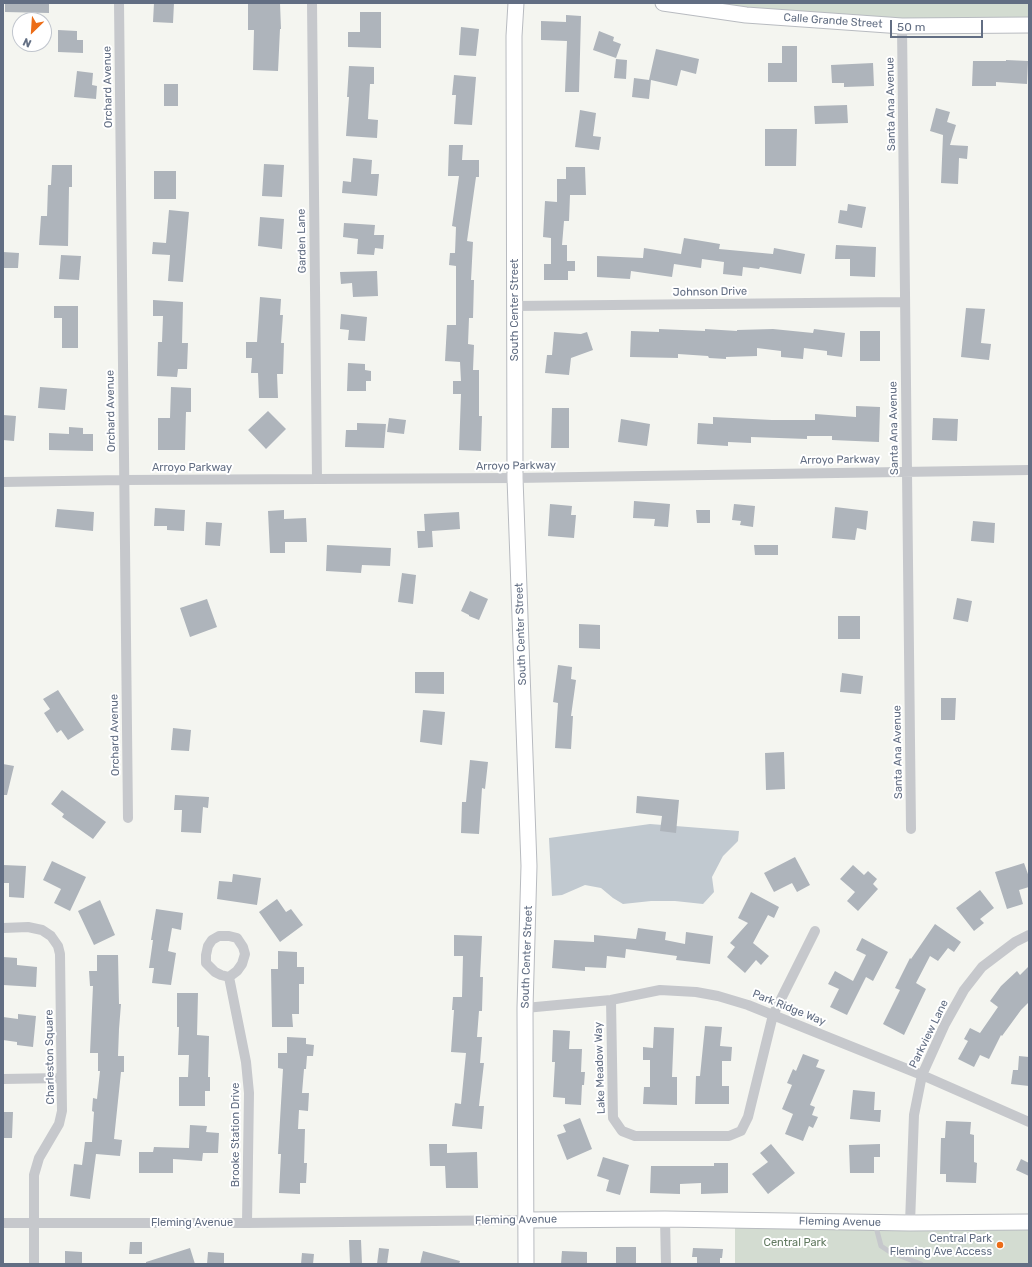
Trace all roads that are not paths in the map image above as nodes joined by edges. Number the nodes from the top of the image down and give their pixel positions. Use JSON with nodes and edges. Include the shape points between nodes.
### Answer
{"nodes":[{"id":1,"x":119,"y":3,"type":"edge"},
{"id":2,"x":312,"y":3,"type":"edge"},
{"id":3,"x":516,"y":3,"type":"edge"},
{"id":4,"x":663,"y":3,"type":"edge"},
{"id":5,"x":1029,"y":25,"type":"edge"},
{"id":6,"x":902,"y":26,"type":"junction"},
{"id":7,"x":905,"y":302,"type":"junction"},
{"id":8,"x":515,"y":306,"type":"junction"},
{"id":9,"x":1029,"y":470,"type":"edge"},
{"id":10,"x":907,"y":471,"type":"junction"},
{"id":11,"x":515,"y":478,"type":"junction"},
{"id":12,"x":317,"y":479,"type":"junction"},
{"id":13,"x":123,"y":480,"type":"junction"},
{"id":14,"x":3,"y":482,"type":"edge"},
{"id":15,"x":128,"y":818,"type":"dead end"},
{"id":16,"x":911,"y":829,"type":"dead end"},
{"id":17,"x":3,"y":928,"type":"edge"},
{"id":18,"x":815,"y":931,"type":"dead end"},
{"id":19,"x":1029,"y":935,"type":"edge"},
{"id":20,"x":229,"y":977,"type":"dead end"},
{"id":21,"x":611,"y":1000,"type":"junction"},
{"id":22,"x":525,"y":1008,"type":"junction"},
{"id":23,"x":773,"y":1014,"type":"junction"},
{"id":24,"x":922,"y":1075,"type":"junction"},
{"id":25,"x":61,"y":1078,"type":"junction"},
{"id":26,"x":3,"y":1079,"type":"edge"},
{"id":27,"x":1029,"y":1122,"type":"edge"},
{"id":28,"x":665,"y":1219,"type":"junction"},
{"id":29,"x":527,"y":1220,"type":"junction"},
{"id":30,"x":34,"y":1222,"type":"junction"},
{"id":31,"x":875,"y":1222,"type":"junction"},
{"id":32,"x":1029,"y":1222,"type":"edge"},
{"id":33,"x":3,"y":1223,"type":"edge"},
{"id":34,"x":247,"y":1223,"type":"junction"},
{"id":35,"x":910,"y":1223,"type":"junction"},
{"id":36,"x":34,"y":1264,"type":"edge"},
{"id":37,"x":526,"y":1264,"type":"edge"},
{"id":38,"x":666,"y":1264,"type":"edge"},
{"id":39,"x":921,"y":1264,"type":"edge"}],
"edges":[{"from":1,"to":13,"type":"street","name":"Orchard Avenue"},
{"from":2,"to":12,"type":"street","name":"Garden Lane"},
{"from":3,"to":8,"type":"street","name":"South Center Street"},
{"from":4,"to":6,"type":"street","name":"Calle Grande Street","via":[[746,15]]},
{"from":5,"to":6,"type":"street","name":"Calle Grande Street"},
{"from":6,"to":7,"type":"street","name":"Santa Ana Avenue"},
{"from":7,"to":8,"type":"street","name":"Johnson Drive"},
{"from":7,"to":10,"type":"street","name":"Santa Ana Avenue"},
{"from":8,"to":11,"type":"street","name":"South Center Street"},
{"from":9,"to":10,"type":"street","name":"Arroyo Parkway"},
{"from":10,"to":11,"type":"street","name":"Arroyo Parkway"},
{"from":10,"to":16,"type":"street","name":"Santa Ana Avenue"},
{"from":11,"to":12,"type":"street","name":"Arroyo Parkway"},
{"from":11,"to":22,"type":"street","name":"South Center Street","via":[[529,866]]},
{"from":12,"to":13,"type":"street","name":"Arroyo Parkway"},
{"from":13,"to":14,"type":"street","name":"Arroyo Parkway"},
{"from":13,"to":15,"type":"street","name":"Orchard Avenue"},
{"from":17,"to":25,"type":"street","name":"Charleston Square","via":[[28,927],[42,930],[51,936],[58,946]]},
{"from":18,"to":23,"type":"street","name":"Lake Meadow Way"},
{"from":19,"to":24,"type":"street","name":"Parkview Lane","via":[[1015,942],[982,967],[964,990]]},
{"from":20,"to":34,"type":"street","name":"Brooke Station Drive","via":[[250,1093]]},
{"from":21,"to":22,"type":"street","name":"Park Ridge Way"},
{"from":21,"to":23,"type":"street","name":"Park Ridge Way","via":[[660,990],[696,992],[748,1004]]},
{"from":21,"to":23,"type":"street","name":"Lake Meadow Way","via":[[613,1118],[622,1131],[635,1136],[729,1136],[741,1130],[748,1117]]},
{"from":22,"to":29,"type":"street","name":"South Center Street"},
{"from":23,"to":24,"type":"street","name":"Park Ridge Way"},
{"from":24,"to":27,"type":"street","name":"Park Ridge Way"},
{"from":24,"to":35,"type":"street","name":"Parkview Lane","via":[[914,1115]]},
{"from":25,"to":26,"type":"street"},
{"from":25,"to":30,"type":"street","name":"Charleston Square","via":[[60,1124],[39,1158],[34,1175]]},
{"from":28,"to":29,"type":"street","name":"Fleming Avenue"},
{"from":28,"to":31,"type":"street","name":"Fleming Avenue"},
{"from":28,"to":38,"type":"street"},
{"from":29,"to":34,"type":"street","name":"Fleming Avenue"},
{"from":29,"to":37,"type":"street","name":"South Center Street"},
{"from":30,"to":33,"type":"street","name":"Fleming Avenue"},
{"from":30,"to":34,"type":"street","name":"Fleming Avenue"},
{"from":30,"to":36,"type":"street","name":"Charleston Square"},
{"from":31,"to":35,"type":"street","name":"Fleming Avenue"},
{"from":31,"to":39,"type":"lane","via":[[881,1246]]},
{"from":32,"to":35,"type":"street","name":"Fleming Avenue"}]}
